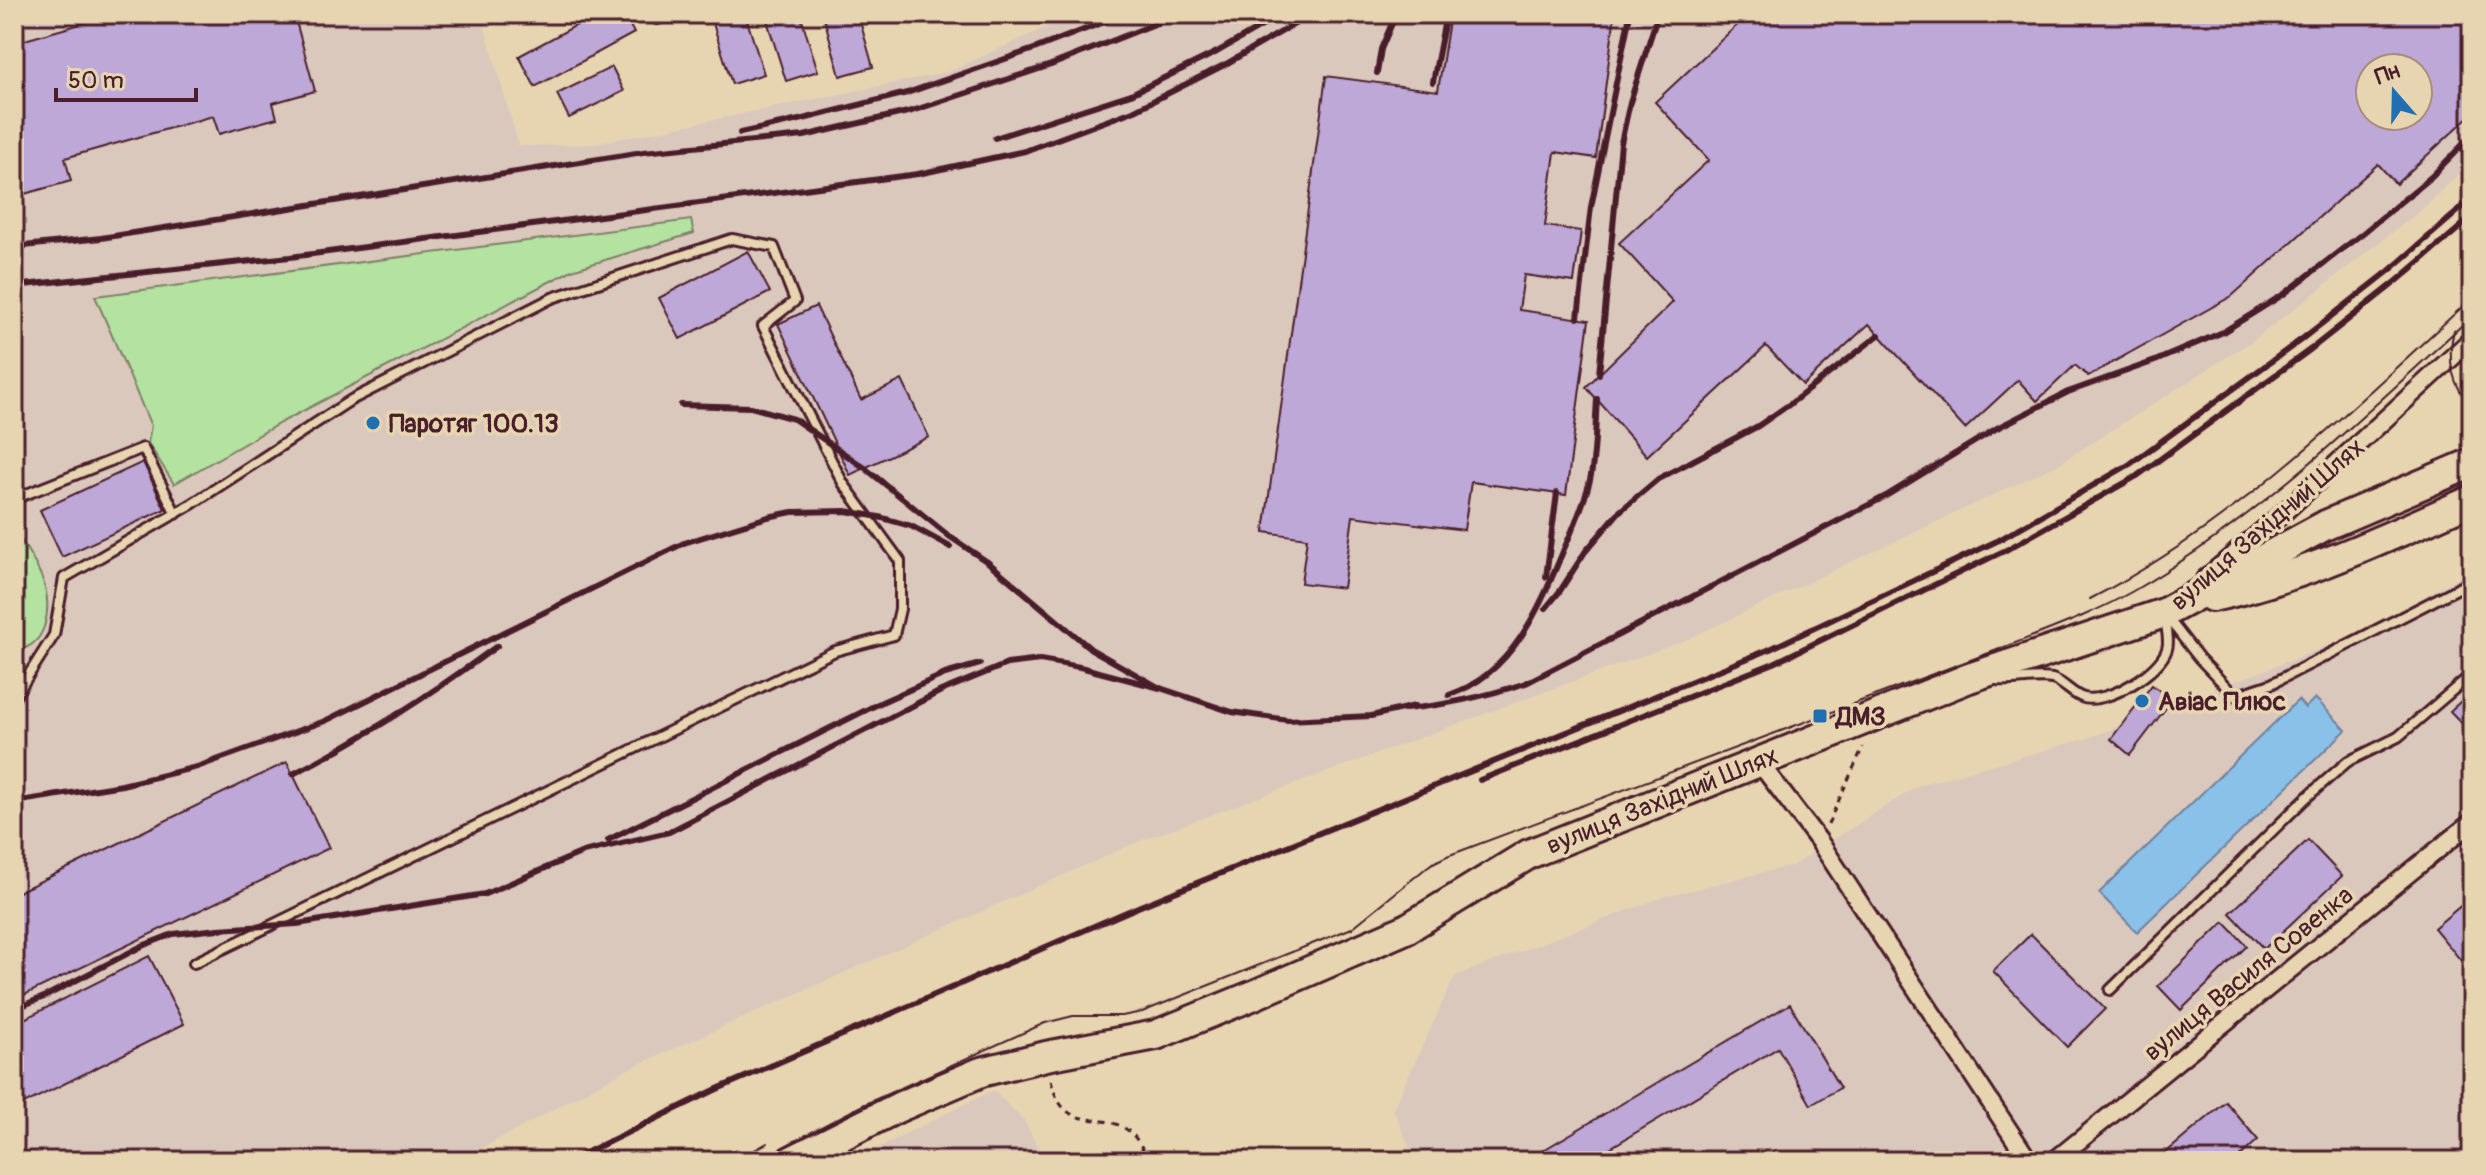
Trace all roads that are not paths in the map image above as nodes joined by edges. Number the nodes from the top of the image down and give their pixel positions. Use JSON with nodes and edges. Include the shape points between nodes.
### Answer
{"nodes":[{"id":1,"x":673,"y":14,"type":"edge"},
{"id":2,"x":653,"y":17,"type":"edge"},
{"id":3,"x":2472,"y":339,"type":"edge"},
{"id":4,"x":2472,"y":463,"type":"edge"},
{"id":5,"x":14,"y":499,"type":"edge"},
{"id":6,"x":2472,"y":500,"type":"edge"},
{"id":7,"x":176,"y":514,"type":"junction"},
{"id":8,"x":2472,"y":581,"type":"edge"},
{"id":9,"x":2176,"y":608,"type":"junction"},
{"id":10,"x":2472,"y":674,"type":"edge"},
{"id":11,"x":1969,"y":678,"type":"junction"},
{"id":12,"x":14,"y":698,"type":"edge"},
{"id":13,"x":1758,"y":761,"type":"junction"},
{"id":14,"x":2472,"y":822,"type":"edge"},
{"id":15,"x":194,"y":963,"type":"dead end"},
{"id":16,"x":2110,"y":990,"type":"dead end"},
{"id":17,"x":791,"y":1161,"type":"edge"},
{"id":18,"x":2029,"y":1161,"type":"edge"},
{"id":19,"x":2054,"y":1161,"type":"edge"}],
"edges":[{"from":1,"to":2,"type":"lane"},
{"from":3,"to":9,"type":"street","name":"вулиця Західний Шлях"},
{"from":4,"to":9,"type":"highway","via":[[2326,525]]},
{"from":5,"to":7,"type":"lane","via":[[143,448]]},
{"from":6,"to":9,"type":"highway","via":[[2320,566]]},
{"from":7,"to":12,"type":"lane","via":[[64,578],[54,635]]},
{"from":7,"to":15,"type":"lane","via":[[351,400],[552,298],[732,239],[774,247],[795,301],[763,326],[843,483],[900,561],[894,635],[835,651]]},
{"from":8,"to":9,"type":"lane","via":[[2271,684],[2235,696],[2199,658]]},
{"from":9,"to":11,"type":"highway","name":"вулиця Західний Шлях"},
{"from":9,"to":11,"type":"lane","via":[[2162,658],[2136,681],[2106,696],[2083,698],[2054,679]]},
{"from":10,"to":16,"type":"lane","via":[[2398,737],[2347,762]]},
{"from":11,"to":13,"type":"highway","name":"вулиця Західний Шлях"},
{"from":13,"to":17,"type":"highway","name":"вулиця Західний Шлях","via":[[1529,854],[1406,929],[1254,995],[1156,1035],[981,1072]]},
{"from":13,"to":18,"type":"street","via":[[1819,841]]},
{"from":14,"to":19,"type":"street","name":"вулиця Василя Совенка"}]}
